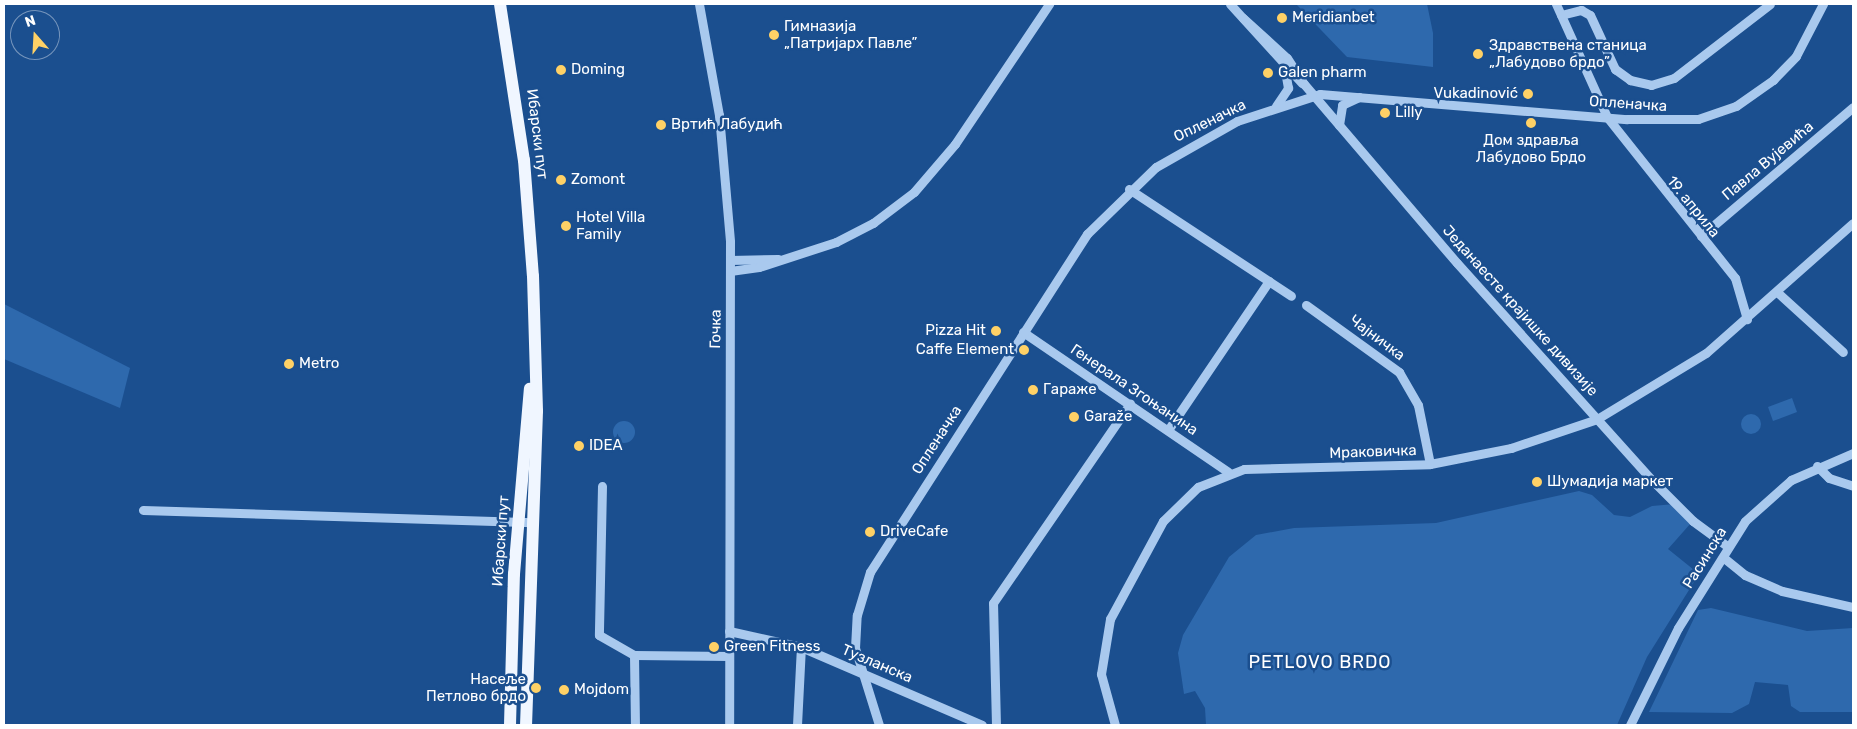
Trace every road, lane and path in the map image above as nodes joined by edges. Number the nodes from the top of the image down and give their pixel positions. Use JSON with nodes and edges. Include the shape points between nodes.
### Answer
{"nodes":[{"id":1,"x":500,"y":4,"type":"edge"},
{"id":2,"x":698,"y":4,"type":"edge"},
{"id":3,"x":1049,"y":4,"type":"edge"},
{"id":4,"x":1230,"y":4,"type":"edge"},
{"id":5,"x":1556,"y":4,"type":"edge"},
{"id":6,"x":1770,"y":4,"type":"edge"},
{"id":7,"x":1823,"y":4,"type":"edge"},
{"id":8,"x":1561,"y":15,"type":"junction"},
{"id":9,"x":1243,"y":18,"type":"junction"},
{"id":10,"x":1281,"y":64,"type":"junction"},
{"id":11,"x":1304,"y":84,"type":"junction"},
{"id":12,"x":1313,"y":96,"type":"junction"},
{"id":13,"x":1363,"y":96,"type":"junction"},
{"id":14,"x":1275,"y":107,"type":"junction"},
{"id":15,"x":1853,"y":108,"type":"edge"},
{"id":16,"x":1607,"y":117,"type":"junction"},
{"id":17,"x":1339,"y":125,"type":"junction"},
{"id":18,"x":1128,"y":189,"type":"junction"},
{"id":19,"x":1853,"y":223,"type":"edge"},
{"id":20,"x":1701,"y":236,"type":"junction"},
{"id":21,"x":778,"y":259,"type":"junction"},
{"id":22,"x":730,"y":260,"type":"junction"},
{"id":23,"x":730,"y":271,"type":"junction"},
{"id":24,"x":1269,"y":281,"type":"junction"},
{"id":25,"x":1776,"y":292,"type":"junction"},
{"id":26,"x":1292,"y":296,"type":"dead end"},
{"id":27,"x":1306,"y":305,"type":"dead end"},
{"id":28,"x":1747,"y":319,"type":"junction"},
{"id":29,"x":1023,"y":332,"type":"junction"},
{"id":30,"x":1842,"y":352,"type":"dead end"},
{"id":31,"x":534,"y":359,"type":"junction"},
{"id":32,"x":1130,"y":404,"type":"junction"},
{"id":33,"x":1597,"y":418,"type":"junction"},
{"id":34,"x":1168,"y":430,"type":"junction"},
{"id":35,"x":1853,"y":453,"type":"edge"},
{"id":36,"x":1430,"y":464,"type":"junction"},
{"id":37,"x":1817,"y":466,"type":"junction"},
{"id":38,"x":1228,"y":472,"type":"junction"},
{"id":39,"x":602,"y":486,"type":"dead end"},
{"id":40,"x":1853,"y":486,"type":"edge"},
{"id":41,"x":142,"y":510,"type":"dead end"},
{"id":42,"x":519,"y":521,"type":"junction"},
{"id":43,"x":533,"y":522,"type":"junction"},
{"id":44,"x":1727,"y":546,"type":"junction"},
{"id":45,"x":1724,"y":558,"type":"junction"},
{"id":46,"x":1853,"y":606,"type":"edge"},
{"id":47,"x":729,"y":631,"type":"junction"},
{"id":48,"x":801,"y":647,"type":"junction"},
{"id":49,"x":634,"y":655,"type":"junction"},
{"id":50,"x":729,"y":656,"type":"junction"},
{"id":51,"x":859,"y":671,"type":"junction"},
{"id":52,"x":510,"y":725,"type":"edge"},
{"id":53,"x":526,"y":725,"type":"edge"},
{"id":54,"x":635,"y":725,"type":"edge"},
{"id":55,"x":729,"y":725,"type":"edge"},
{"id":56,"x":797,"y":725,"type":"edge"},
{"id":57,"x":879,"y":725,"type":"edge"},
{"id":58,"x":982,"y":725,"type":"edge"},
{"id":59,"x":996,"y":725,"type":"edge"},
{"id":60,"x":1115,"y":725,"type":"edge"},
{"id":61,"x":1630,"y":725,"type":"edge"}],
"edges":[{"from":1,"to":31,"type":"main road","name":"Ибарски пут","via":[[528,197]]},
{"from":2,"to":22,"type":"street","name":"Гочка","via":[[719,115]]},
{"from":3,"to":21,"type":"street","via":[[955,144],[914,192],[852,234]]},
{"from":4,"to":9,"type":"street","name":"Једанаесте крајишке дивизије"},
{"from":5,"to":8,"type":"street","name":"19. априла"},
{"from":6,"to":8,"type":"street","via":[[1674,78],[1651,85],[1630,80],[1616,69],[1590,15],[1582,10]]},
{"from":7,"to":16,"type":"street","name":"Опленачка","via":[[1796,56],[1773,80],[1736,106],[1686,120]]},
{"from":8,"to":16,"type":"street","name":"19. априла"},
{"from":9,"to":10,"type":"street","name":"Једанаесте крајишке дивизије"},
{"from":9,"to":11,"type":"street","name":"Једанаесте крајишке дивизије","via":[[1287,58]]},
{"from":10,"to":11,"type":"street","name":"Једанаесте крајишке дивизије"},
{"from":10,"to":14,"type":"street","via":[[1288,86]]},
{"from":11,"to":12,"type":"street","name":"Једанаесте крајишке дивизије"},
{"from":12,"to":13,"type":"street","name":"Опленачка"},
{"from":12,"to":14,"type":"street","name":"Опленачка"},
{"from":12,"to":17,"type":"street","name":"Једанаесте крајишке дивизије"},
{"from":13,"to":16,"type":"street","name":"Опленачка"},
{"from":13,"to":17,"type":"street","via":[[1342,105]]},
{"from":14,"to":18,"type":"street","name":"Опленачка","via":[[1208,134]]},
{"from":15,"to":20,"type":"street","name":"Павла Вујевића"},
{"from":16,"to":20,"type":"street","name":"19. априла"},
{"from":17,"to":33,"type":"street","name":"Једанаесте крајишке дивизије"},
{"from":18,"to":24,"type":"street"},
{"from":18,"to":29,"type":"street","name":"Опленачка","via":[[1087,234]]},
{"from":19,"to":25,"type":"street","name":"Мраковичка"},
{"from":20,"to":28,"type":"street","name":"19. априла","via":[[1738,282]]},
{"from":21,"to":22,"type":"street"},
{"from":21,"to":23,"type":"street"},
{"from":22,"to":23,"type":"street","name":"Гочка"},
{"from":23,"to":47,"type":"street","name":"Гочка"},
{"from":24,"to":26,"type":"street"},
{"from":24,"to":34,"type":"street"},
{"from":25,"to":28,"type":"street","name":"Мраковичка"},
{"from":25,"to":30,"type":"street"},
{"from":27,"to":36,"type":"street","name":"Чајничка","via":[[1399,372],[1418,405]]},
{"from":28,"to":33,"type":"street","name":"Мраковичка","via":[[1691,364]]},
{"from":29,"to":32,"type":"street","name":"Генерала Згоњанина"},
{"from":29,"to":51,"type":"street","name":"Опленачка","via":[[870,572],[855,627]]},
{"from":31,"to":42,"type":"main road","name":"Ибарски пут"},
{"from":31,"to":43,"type":"main road","name":"Ибарски пут"},
{"from":32,"to":34,"type":"street","name":"Генерала Згоњанина"},
{"from":32,"to":59,"type":"street","via":[[993,603]]},
{"from":33,"to":36,"type":"street","name":"Мраковичка","via":[[1511,448]]},
{"from":33,"to":44,"type":"street","name":"Једанаесте крајишке дивизије","via":[[1675,504]]},
{"from":34,"to":38,"type":"street","name":"Генерала Згоњанина"},
{"from":35,"to":37,"type":"street","name":"Расинска"},
{"from":36,"to":38,"type":"street","name":"Мраковичка"},
{"from":37,"to":40,"type":"street","via":[[1829,478]]},
{"from":37,"to":44,"type":"street","name":"Расинска","via":[[1769,496]]},
{"from":38,"to":60,"type":"street","name":"Мраковичка","via":[[1198,487],[1173,508],[1112,613],[1101,662],[1103,687]]},
{"from":39,"to":49,"type":"street","via":[[597,631],[604,640]]},
{"from":41,"to":42,"type":"street"},
{"from":42,"to":43,"type":"street"},
{"from":42,"to":52,"type":"main road","name":"Ибарски пут"},
{"from":43,"to":53,"type":"main road","name":"Ибарски пут"},
{"from":44,"to":45,"type":"street","name":"Расинска"},
{"from":45,"to":46,"type":"street","via":[[1745,575],[1782,591]]},
{"from":45,"to":61,"type":"street","name":"Расинска","via":[[1678,628]]},
{"from":47,"to":48,"type":"street","name":"Тузланска"},
{"from":47,"to":50,"type":"street","name":"Гочка"},
{"from":48,"to":51,"type":"street","name":"Тузланска"},
{"from":48,"to":56,"type":"street"},
{"from":49,"to":50,"type":"street"},
{"from":49,"to":54,"type":"street"},
{"from":50,"to":55,"type":"street","name":"Гочка"},
{"from":51,"to":57,"type":"street","name":"Опленачка"},
{"from":51,"to":58,"type":"street","name":"Тузланска"}]}
